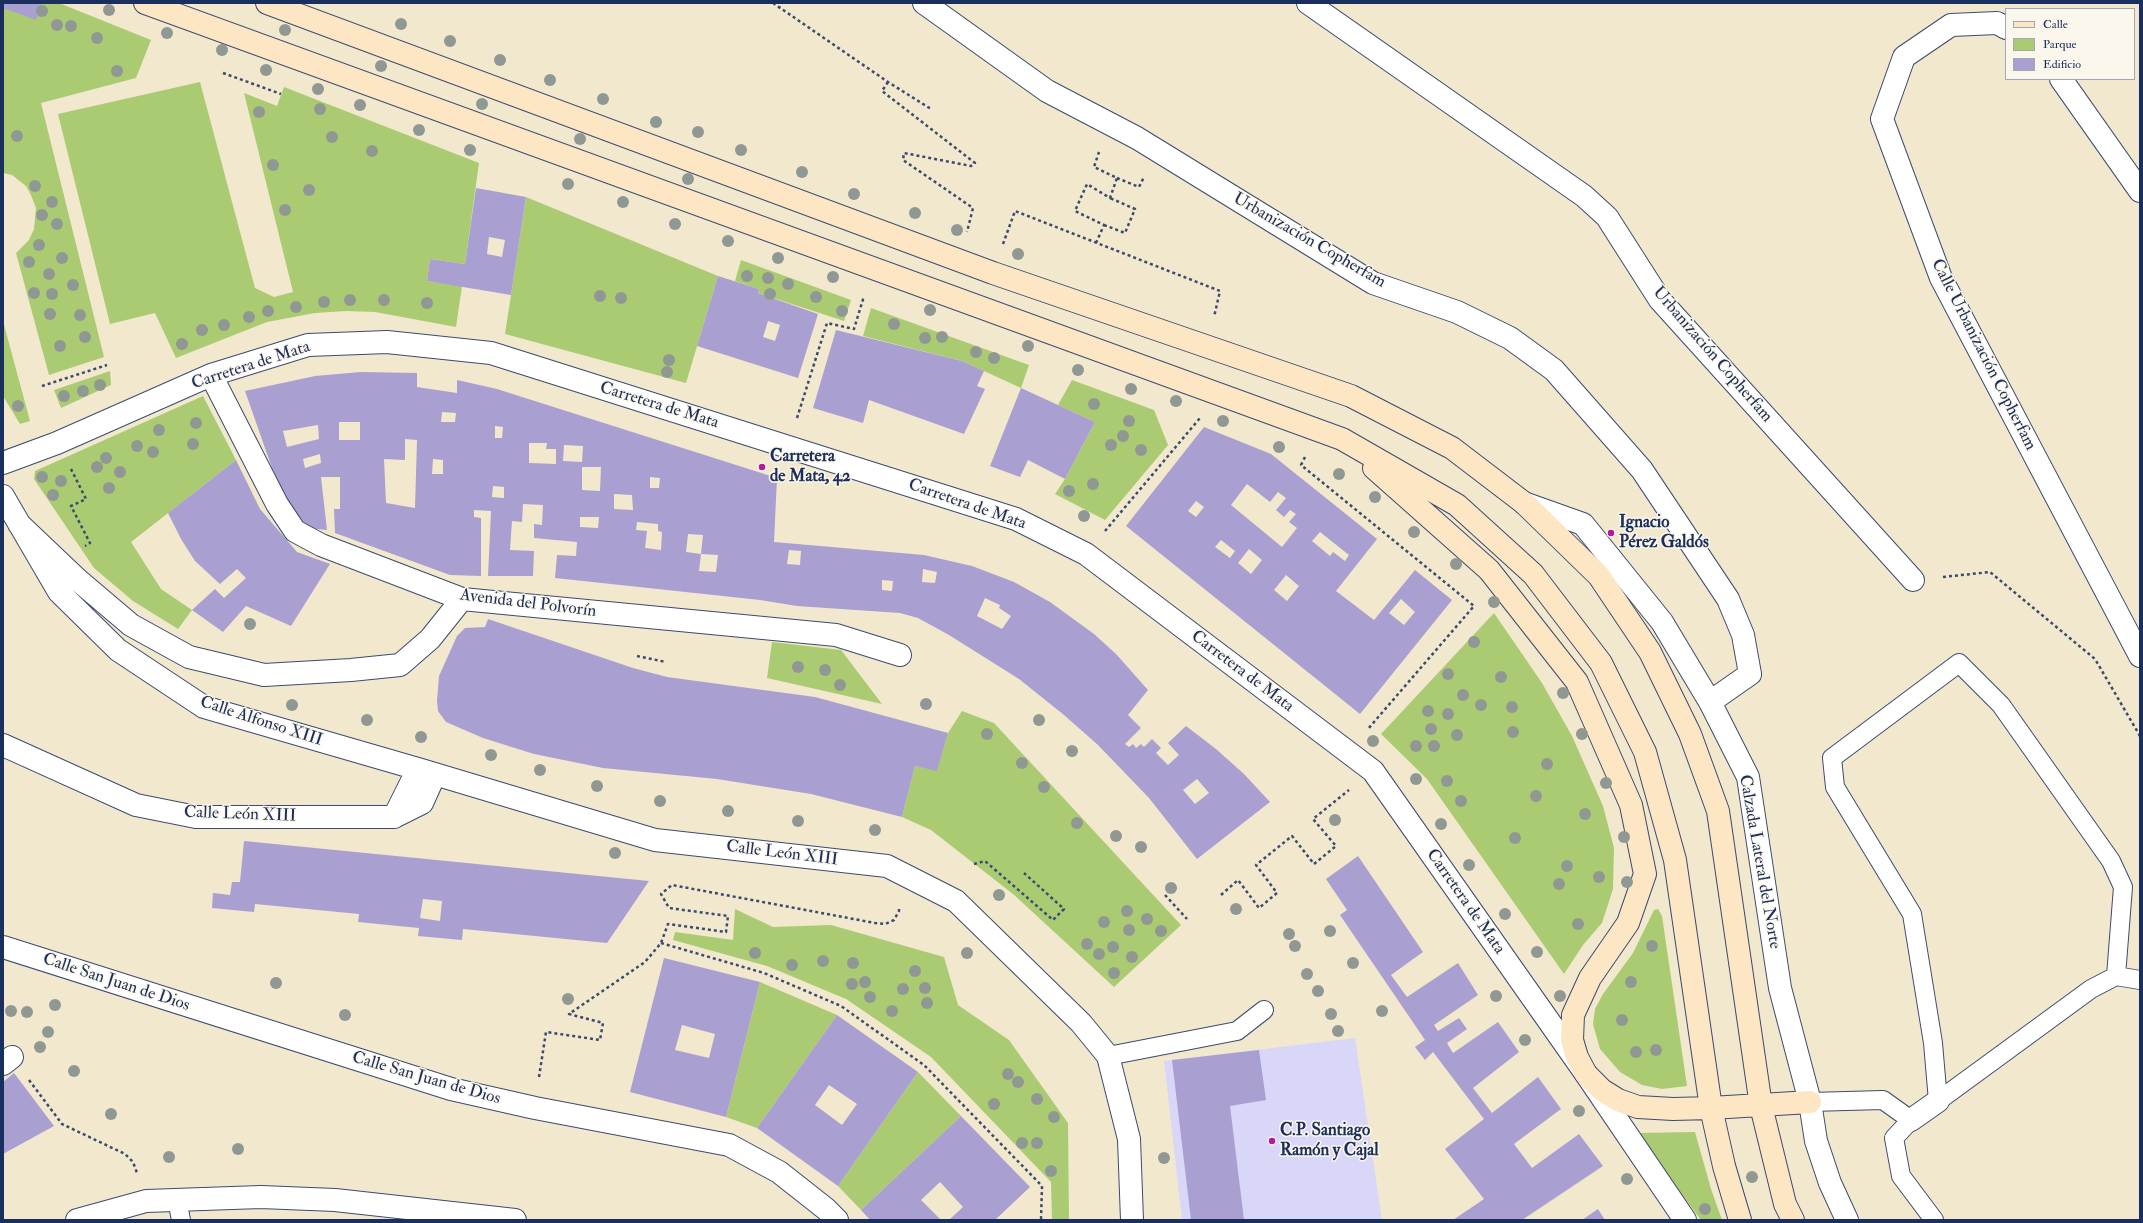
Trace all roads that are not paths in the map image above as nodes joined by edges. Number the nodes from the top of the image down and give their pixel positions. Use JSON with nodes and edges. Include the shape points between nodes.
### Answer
{"nodes":[{"id":1,"x":145,"y":3,"type":"edge"},
{"id":2,"x":267,"y":3,"type":"edge"},
{"id":3,"x":924,"y":3,"type":"edge"},
{"id":4,"x":1308,"y":3,"type":"edge"},
{"id":5,"x":2005,"y":27,"type":"edge"},
{"id":6,"x":2062,"y":80,"type":"edge"},
{"id":7,"x":2140,"y":191,"type":"edge"},
{"id":8,"x":211,"y":375,"type":"junction"},
{"id":9,"x":1342,"y":439,"type":"junction"},
{"id":10,"x":3,"y":463,"type":"edge"},
{"id":11,"x":3,"y":496,"type":"edge"},
{"id":12,"x":1524,"y":503,"type":"junction"},
{"id":13,"x":19,"y":524,"type":"junction"},
{"id":14,"x":1913,"y":580,"type":"road end"},
{"id":15,"x":462,"y":600,"type":"junction"},
{"id":16,"x":900,"y":655,"type":"dead end"},
{"id":17,"x":2140,"y":656,"type":"edge"},
{"id":18,"x":1710,"y":702,"type":"junction"},
{"id":19,"x":3,"y":745,"type":"edge"},
{"id":20,"x":426,"y":772,"type":"junction"},
{"id":21,"x":3,"y":947,"type":"edge"},
{"id":22,"x":2116,"y":976,"type":"junction"},
{"id":23,"x":2140,"y":980,"type":"edge"},
{"id":24,"x":1264,"y":1010,"type":"dead end"},
{"id":25,"x":1108,"y":1056,"type":"junction"},
{"id":26,"x":1586,"y":1074,"type":"junction"},
{"id":27,"x":1938,"y":1101,"type":"junction"},
{"id":28,"x":1810,"y":1102,"type":"junction"},
{"id":29,"x":1761,"y":1106,"type":"junction"},
{"id":30,"x":1711,"y":1108,"type":"junction"},
{"id":31,"x":1911,"y":1120,"type":"junction"},
{"id":32,"x":179,"y":1210,"type":"edge"},
{"id":33,"x":77,"y":1220,"type":"edge"},
{"id":34,"x":515,"y":1220,"type":"edge"},
{"id":35,"x":837,"y":1220,"type":"edge"},
{"id":36,"x":1132,"y":1220,"type":"edge"},
{"id":37,"x":1685,"y":1220,"type":"edge"},
{"id":38,"x":1740,"y":1220,"type":"edge"},
{"id":39,"x":1793,"y":1220,"type":"edge"},
{"id":40,"x":1847,"y":1220,"type":"edge"},
{"id":41,"x":1934,"y":1220,"type":"edge"}],
"edges":[{"from":1,"to":9,"type":"street"},
{"from":2,"to":12,"type":"street","via":[[993,273],[1351,396],[1452,448]]},
{"from":3,"to":18,"type":"street","name":"Urbanización Copherfam","via":[[1047,91],[1137,138],[1373,283],[1464,316],[1510,338],[1554,370],[1642,470],[1728,599],[1743,635],[1750,674]]},
{"from":4,"to":14,"type":"street","name":"Urbanización Copherfam","via":[[1584,196],[1607,217],[1660,300]]},
{"from":5,"to":17,"type":"street","name":"Calle Urbanización Copherfam","via":[[1997,23],[1951,25],[1904,58],[1882,119],[1941,278]]},
{"from":6,"to":7,"type":"street"},
{"from":8,"to":10,"type":"street","name":"Carretera de Mata","via":[[57,443]]},
{"from":8,"to":15,"type":"street","name":"Avenida del Polvorín","via":[[277,504],[295,532],[321,545]]},
{"from":8,"to":26,"type":"street","name":"Carretera de Mata","via":[[308,345],[387,342],[491,353],[1016,519],[1086,554],[1372,771]]},
{"from":9,"to":26,"type":"street","via":[[1489,570],[1577,682],[1631,805],[1645,874],[1628,923],[1590,978],[1572,1015],[1572,1040]]},
{"from":9,"to":30,"type":"street","via":[[1457,505],[1533,574],[1601,663],[1645,752],[1674,860]]},
{"from":11,"to":13,"type":"street","name":"Calle Alfonso XIII"},
{"from":12,"to":18,"type":"street","name":"Calzada Lateral del Norte","via":[[1583,524],[1662,622]]},
{"from":12,"to":29,"type":"street","via":[[1598,576],[1650,652],[1690,734],[1718,811]]},
{"from":13,"to":15,"type":"street","via":[[78,580],[132,625],[189,657],[264,675],[400,665],[430,639]]},
{"from":13,"to":20,"type":"street","name":"Calle Alfonso XIII","via":[[59,592],[118,650],[204,707]]},
{"from":15,"to":16,"type":"street","name":"Avenida del Polvorín","via":[[836,635]]},
{"from":18,"to":28,"type":"street","name":"Calzada Lateral del Norte","via":[[1748,777],[1780,988]]},
{"from":19,"to":20,"type":"street","name":"Calle León XIII","via":[[136,805],[196,817],[394,817],[422,803]]},
{"from":20,"to":25,"type":"street","name":"Calle León XIII","via":[[655,840],[887,866],[956,901],[1081,1023]]},
{"from":21,"to":35,"type":"street","name":"Calle San Juan de Dios","via":[[450,1089],[729,1145],[779,1172]]},
{"from":22,"to":23,"type":"lane"},
{"from":22,"to":27,"type":"lane","via":[[2091,989]]},
{"from":22,"to":27,"type":"lane","via":[[2123,887],[2111,861],[2001,705],[1959,663],[1832,758],[1835,787],[1912,914],[1933,1043]]},
{"from":24,"to":25,"type":"lane","via":[[1236,1031]]},
{"from":25,"to":36,"type":"street","via":[[1129,1139]]},
{"from":26,"to":30,"type":"street","via":[[1607,1094],[1638,1107]]},
{"from":26,"to":37,"type":"street","name":"Carretera de Mata"},
{"from":27,"to":31,"type":"street"},
{"from":28,"to":29,"type":"street"},
{"from":28,"to":31,"type":"lane","via":[[1883,1100]]},
{"from":28,"to":40,"type":"street","name":"Calzada Lateral del Norte","via":[[1816,1141],[1830,1183]]},
{"from":29,"to":30,"type":"street"},
{"from":29,"to":39,"type":"street","via":[[1785,1204]]},
{"from":30,"to":38,"type":"street"},
{"from":31,"to":41,"type":"lane","via":[[1894,1138],[1901,1176]]},
{"from":32,"to":33,"type":"street","via":[[146,1201]]},
{"from":32,"to":34,"type":"street","via":[[261,1197],[335,1200]]}]}
